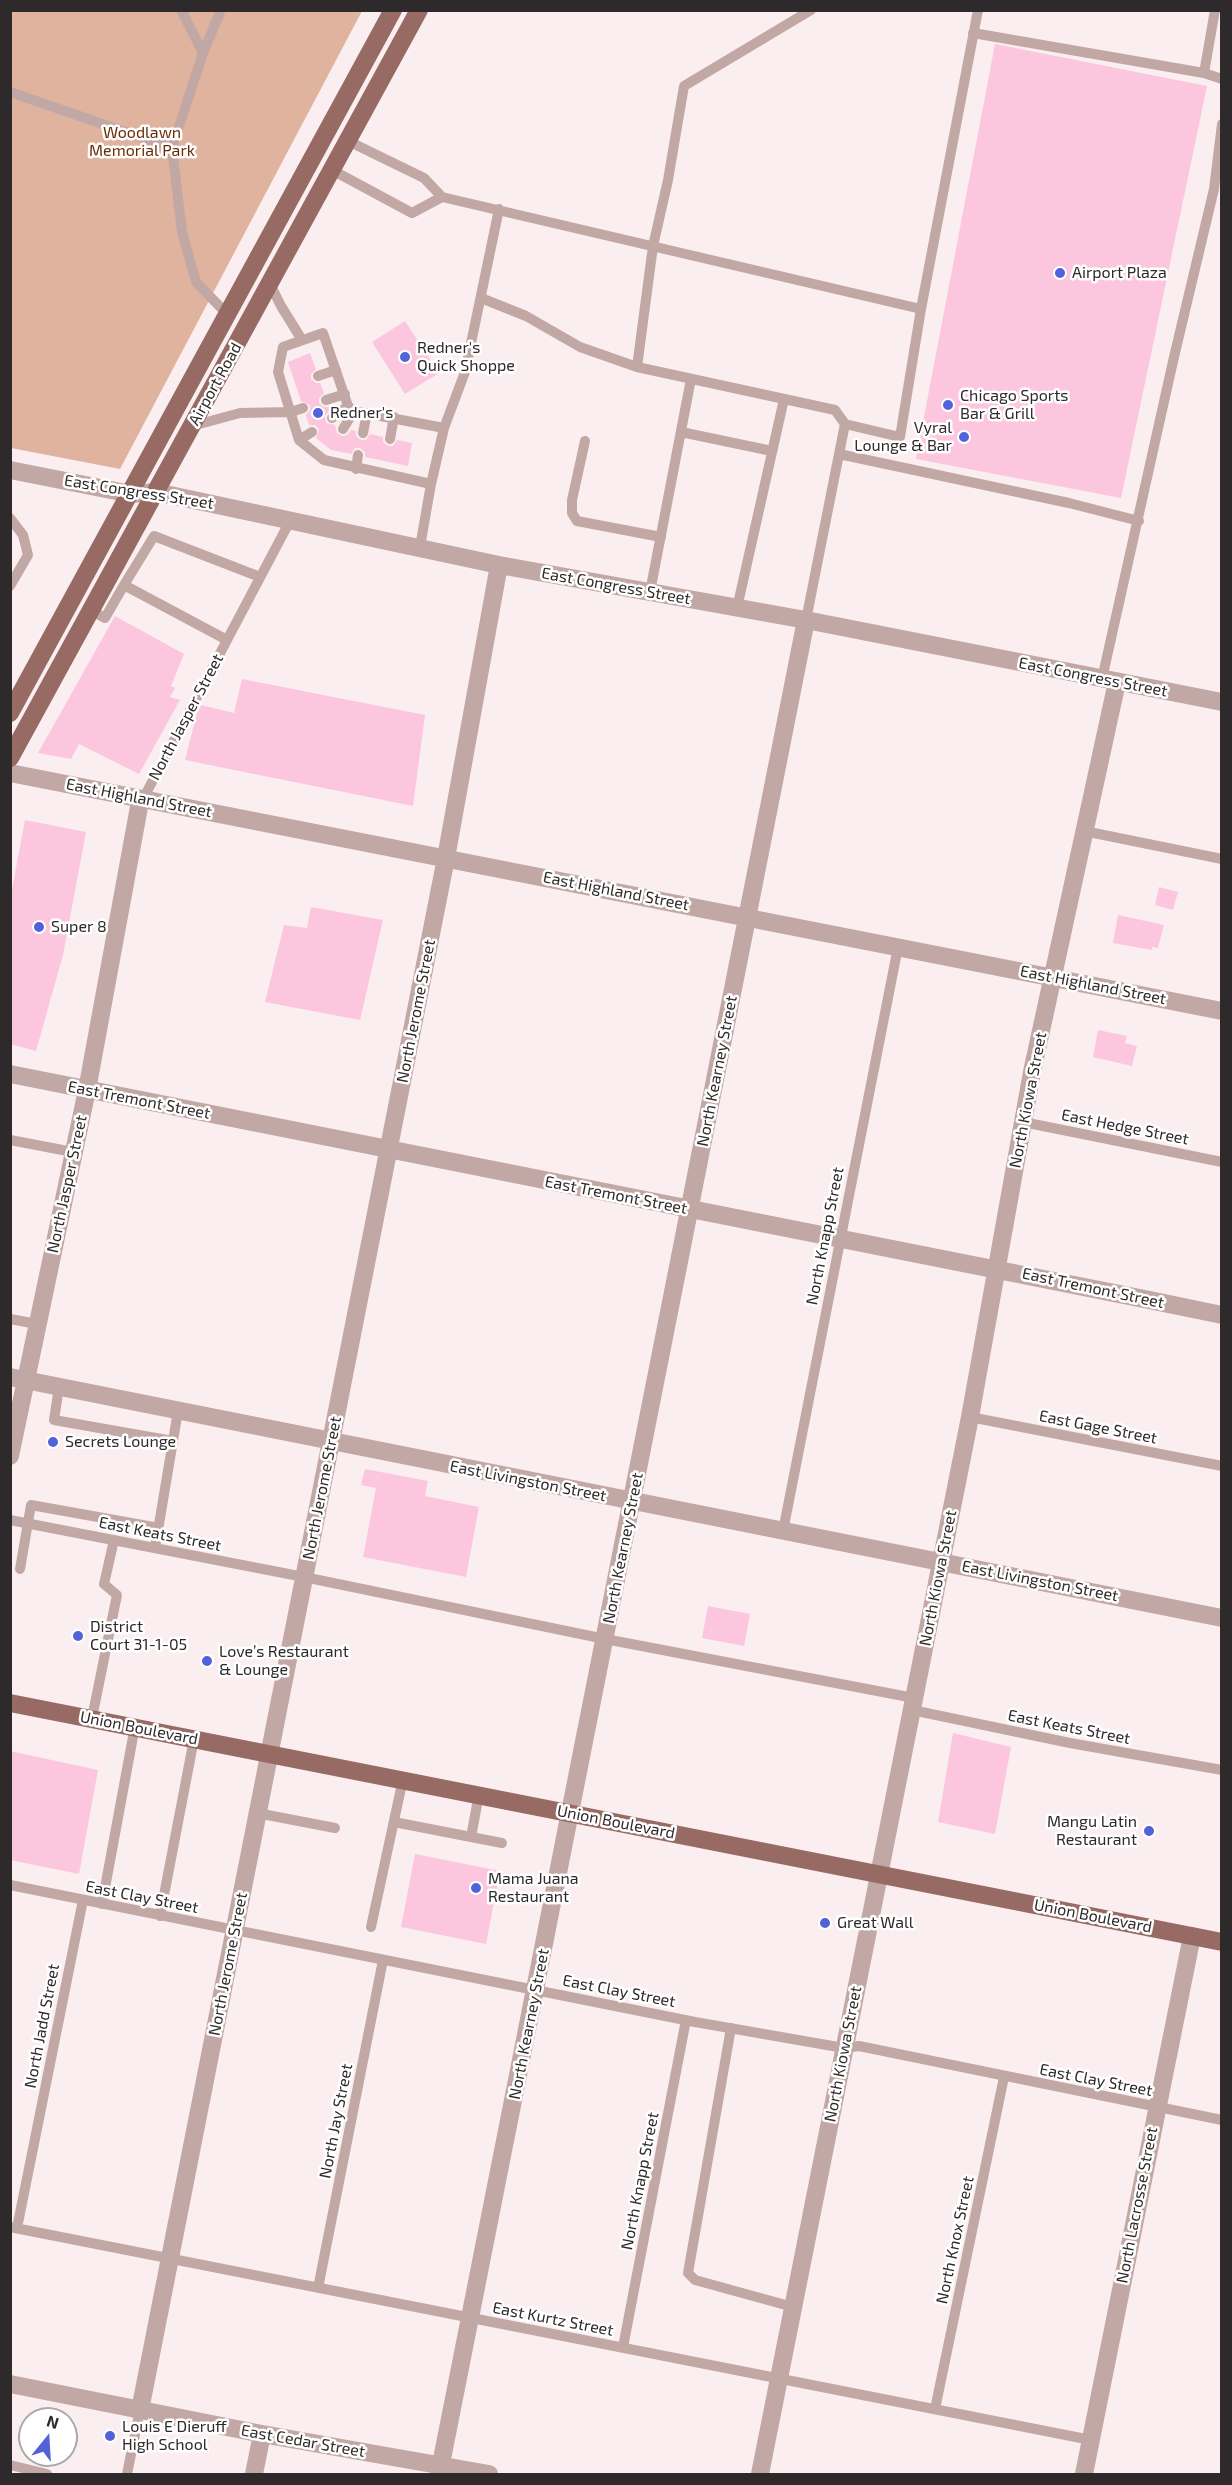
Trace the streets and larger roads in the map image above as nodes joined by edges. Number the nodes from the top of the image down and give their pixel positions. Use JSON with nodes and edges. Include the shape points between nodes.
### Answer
{"nodes":[{"id":1,"x":393,"y":10,"type":"edge"},
{"id":2,"x":419,"y":10,"type":"edge"},
{"id":3,"x":10,"y":470,"type":"edge"},
{"id":4,"x":156,"y":492,"type":"junction"},
{"id":5,"x":131,"y":494,"type":"junction"},
{"id":6,"x":499,"y":565,"type":"junction"},
{"id":7,"x":806,"y":620,"type":"junction"},
{"id":8,"x":1110,"y":680,"type":"junction"},
{"id":9,"x":15,"y":696,"type":"edge"},
{"id":10,"x":1221,"y":702,"type":"edge"},
{"id":11,"x":10,"y":713,"type":"edge"},
{"id":12,"x":10,"y":758,"type":"edge"},
{"id":13,"x":10,"y":773,"type":"edge"},
{"id":14,"x":143,"y":799,"type":"junction"},
{"id":15,"x":446,"y":858,"type":"junction"},
{"id":16,"x":747,"y":916,"type":"junction"},
{"id":17,"x":1053,"y":978,"type":"junction"},
{"id":18,"x":1221,"y":1011,"type":"edge"},
{"id":19,"x":10,"y":1074,"type":"edge"},
{"id":20,"x":87,"y":1090,"type":"junction"},
{"id":21,"x":388,"y":1150,"type":"junction"},
{"id":22,"x":690,"y":1209,"type":"junction"},
{"id":23,"x":996,"y":1268,"type":"junction"},
{"id":24,"x":1221,"y":1315,"type":"edge"},
{"id":25,"x":18,"y":1379,"type":"edge"},
{"id":26,"x":331,"y":1441,"type":"junction"},
{"id":27,"x":10,"y":1456,"type":"edge"},
{"id":28,"x":632,"y":1502,"type":"junction"},
{"id":29,"x":941,"y":1562,"type":"junction"},
{"id":30,"x":1221,"y":1618,"type":"edge"},
{"id":31,"x":10,"y":1703,"type":"edge"},
{"id":32,"x":269,"y":1753,"type":"junction"},
{"id":33,"x":571,"y":1813,"type":"junction"},
{"id":34,"x":879,"y":1874,"type":"junction"},
{"id":35,"x":1192,"y":1936,"type":"junction"},
{"id":36,"x":1221,"y":1942,"type":"edge"},
{"id":37,"x":10,"y":2384,"type":"edge"},
{"id":38,"x":140,"y":2410,"type":"junction"},
{"id":39,"x":262,"y":2434,"type":"junction"},
{"id":40,"x":440,"y":2470,"type":"edge"},
{"id":41,"x":254,"y":2475,"type":"edge"},
{"id":42,"x":489,"y":2475,"type":"edge"},
{"id":43,"x":760,"y":2475,"type":"edge"},
{"id":44,"x":1084,"y":2475,"type":"edge"}],
"edges":[{"from":1,"to":5,"type":"main road","name":"Airport Road"},
{"from":2,"to":4,"type":"main road","name":"Airport Road"},
{"from":3,"to":5,"type":"street","name":"East Congress Street"},
{"from":4,"to":5,"type":"street","name":"East Congress Street"},
{"from":4,"to":6,"type":"street","name":"East Congress Street"},
{"from":4,"to":12,"type":"main road","name":"Airport Road","via":[[133,552],[90,610]]},
{"from":5,"to":9,"type":"main road","name":"Airport Road"},
{"from":6,"to":7,"type":"street","name":"East Congress Street"},
{"from":6,"to":15,"type":"street","name":"North Jerome Street"},
{"from":7,"to":8,"type":"street","name":"East Congress Street"},
{"from":7,"to":16,"type":"street","name":"North Kearney Street"},
{"from":8,"to":10,"type":"street","name":"East Congress Street"},
{"from":8,"to":17,"type":"street","name":"North Kiowa Street"},
{"from":9,"to":11,"type":"main road","name":"Airport Road"},
{"from":13,"to":14,"type":"street","name":"East Highland Street"},
{"from":14,"to":15,"type":"street","name":"East Highland Street"},
{"from":14,"to":20,"type":"street","name":"North Jasper Street","via":[[138,807]]},
{"from":15,"to":16,"type":"street","name":"East Highland Street"},
{"from":15,"to":21,"type":"street","name":"North Jerome Street"},
{"from":16,"to":17,"type":"street","name":"East Highland Street"},
{"from":16,"to":22,"type":"street","name":"North Kearney Street"},
{"from":17,"to":18,"type":"street","name":"East Highland Street"},
{"from":17,"to":23,"type":"street","name":"North Kiowa Street"},
{"from":19,"to":20,"type":"street","name":"East Tremont Street"},
{"from":20,"to":21,"type":"street","name":"East Tremont Street"},
{"from":20,"to":25,"type":"street","name":"North Jasper Street","via":[[37,1324]]},
{"from":21,"to":22,"type":"street","name":"East Tremont Street"},
{"from":21,"to":26,"type":"street","name":"North Jerome Street"},
{"from":22,"to":23,"type":"street","name":"East Tremont Street"},
{"from":22,"to":28,"type":"street","name":"North Kearney Street"},
{"from":23,"to":24,"type":"street","name":"East Tremont Street"},
{"from":23,"to":29,"type":"street","name":"North Kiowa Street"},
{"from":25,"to":26,"type":"street","name":"East Livingston Street"},
{"from":25,"to":27,"type":"street","name":"North Jasper Street"},
{"from":26,"to":28,"type":"street","name":"East Livingston Street"},
{"from":26,"to":32,"type":"street","name":"North Jerome Street"},
{"from":28,"to":29,"type":"street","name":"East Livingston Street"},
{"from":28,"to":33,"type":"street","name":"North Kearney Street"},
{"from":29,"to":30,"type":"street","name":"East Livingston Street"},
{"from":29,"to":34,"type":"street","name":"North Kiowa Street"},
{"from":31,"to":32,"type":"main road","name":"Union Boulevard"},
{"from":32,"to":33,"type":"main road","name":"Union Boulevard"},
{"from":32,"to":38,"type":"street","name":"North Jerome Street"},
{"from":33,"to":34,"type":"main road","name":"Union Boulevard"},
{"from":33,"to":40,"type":"street","name":"North Kearney Street"},
{"from":34,"to":35,"type":"main road","name":"Union Boulevard"},
{"from":34,"to":43,"type":"street","name":"North Kiowa Street"},
{"from":35,"to":36,"type":"main road","name":"Union Boulevard"},
{"from":35,"to":44,"type":"street","name":"North Lacrosse Street"},
{"from":37,"to":38,"type":"street","name":"East Cedar Street"},
{"from":38,"to":39,"type":"street","name":"East Cedar Street"},
{"from":39,"to":40,"type":"street","name":"East Cedar Street"},
{"from":39,"to":41,"type":"street"},
{"from":40,"to":42,"type":"street","name":"East Cedar Street"}]}
